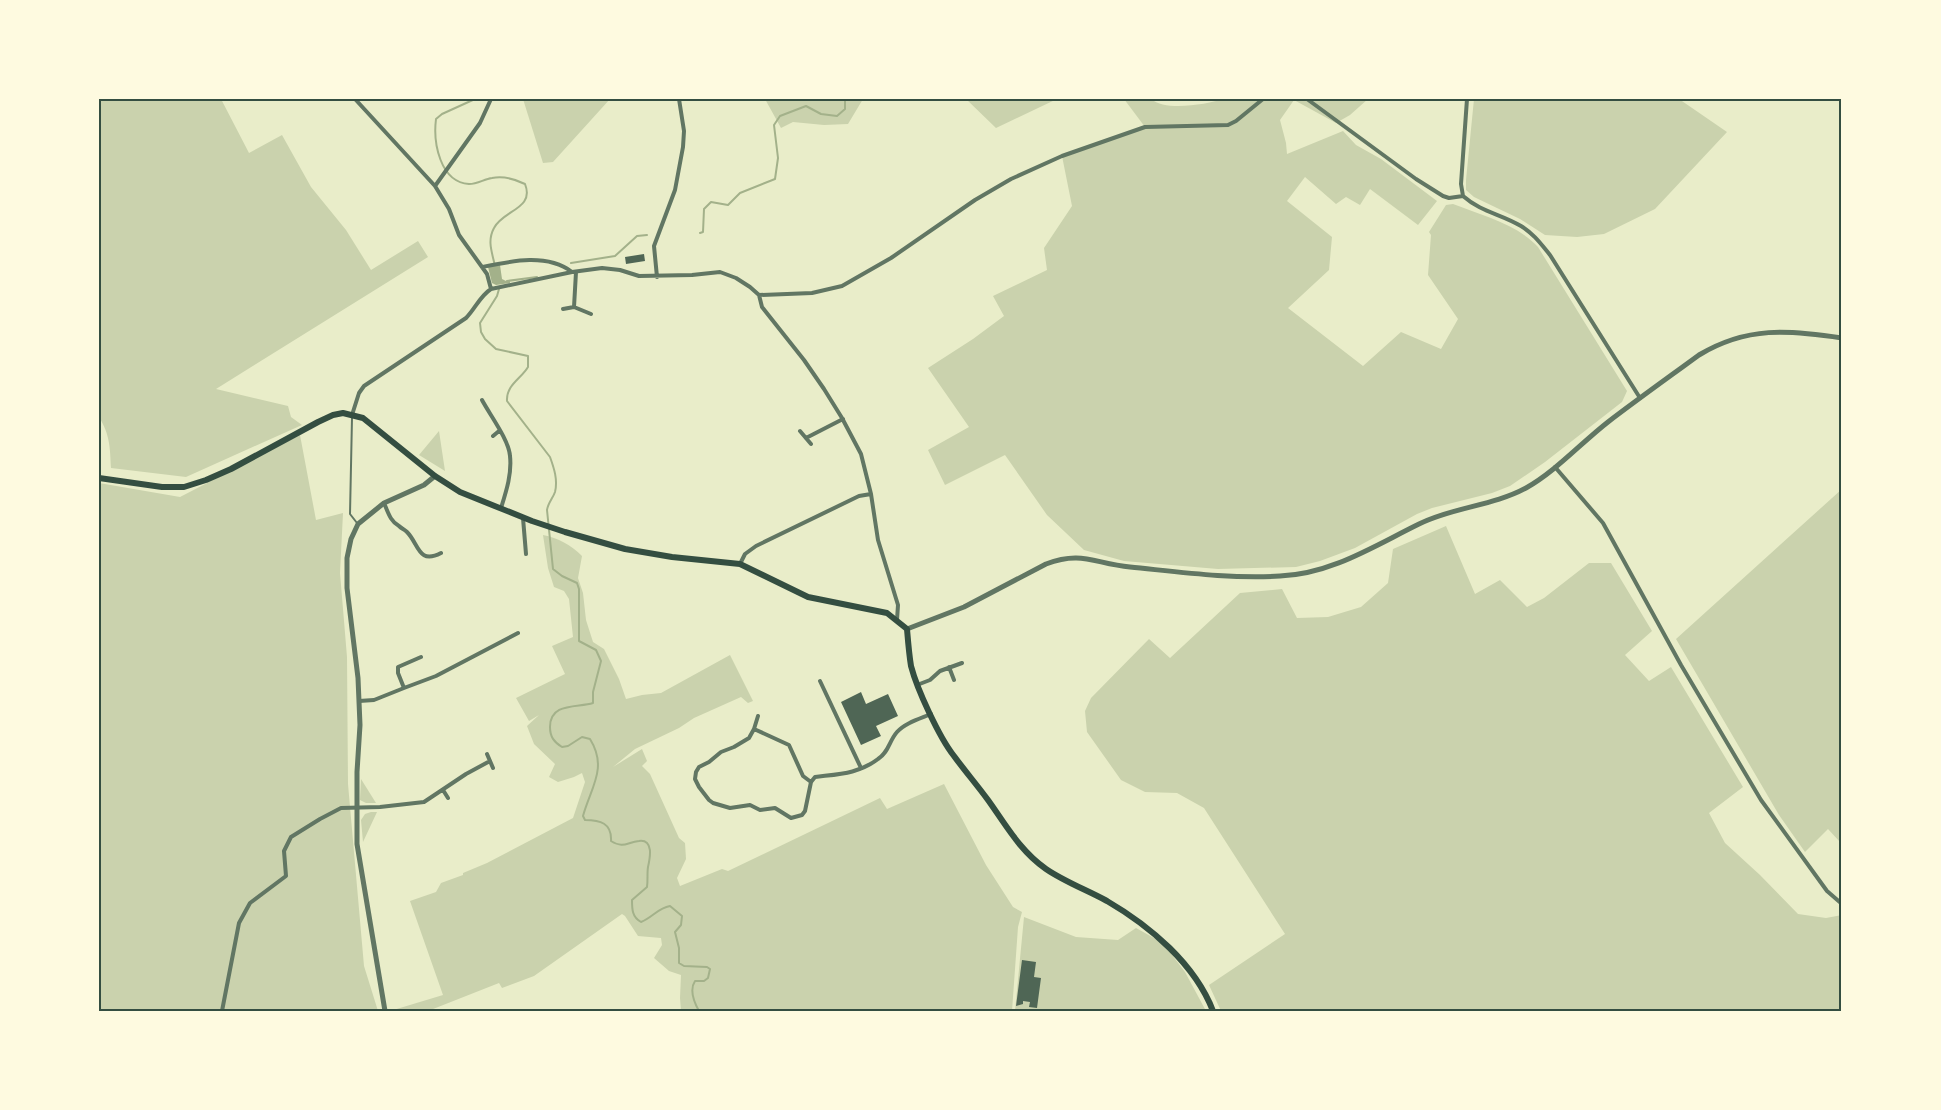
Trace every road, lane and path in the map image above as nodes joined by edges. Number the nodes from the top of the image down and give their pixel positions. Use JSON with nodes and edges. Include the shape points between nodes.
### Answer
{"nodes":[{"id":1,"x":355,"y":99,"type":"edge"},
{"id":2,"x":490,"y":99,"type":"edge"},
{"id":3,"x":678,"y":99,"type":"edge"},
{"id":4,"x":1263,"y":99,"type":"edge"},
{"id":5,"x":1307,"y":99,"type":"edge"},
{"id":6,"x":1467,"y":99,"type":"edge"},
{"id":7,"x":435,"y":186,"type":"junction"},
{"id":8,"x":1463,"y":196,"type":"junction"},
{"id":9,"x":482,"y":267,"type":"junction"},
{"id":10,"x":574,"y":272,"type":"junction"},
{"id":11,"x":657,"y":277,"type":"junction"},
{"id":12,"x":492,"y":289,"type":"junction"},
{"id":13,"x":759,"y":295,"type":"junction"},
{"id":14,"x":574,"y":307,"type":"junction"},
{"id":15,"x":563,"y":309,"type":"dead end"},
{"id":16,"x":591,"y":314,"type":"dead end"},
{"id":17,"x":1842,"y":338,"type":"edge"},
{"id":18,"x":1640,"y":398,"type":"junction"},
{"id":19,"x":482,"y":400,"type":"dead end"},
{"id":20,"x":352,"y":415,"type":"junction"},
{"id":21,"x":843,"y":419,"type":"junction"},
{"id":22,"x":499,"y":431,"type":"junction"},
{"id":23,"x":800,"y":431,"type":"dead end"},
{"id":24,"x":493,"y":436,"type":"dead end"},
{"id":25,"x":806,"y":438,"type":"junction"},
{"id":26,"x":812,"y":444,"type":"dead end"},
{"id":27,"x":1555,"y":467,"type":"junction"},
{"id":28,"x":435,"y":476,"type":"junction"},
{"id":29,"x":99,"y":478,"type":"edge"},
{"id":30,"x":871,"y":494,"type":"junction"},
{"id":31,"x":384,"y":503,"type":"junction"},
{"id":32,"x":501,"y":509,"type":"junction"},
{"id":33,"x":523,"y":518,"type":"junction"},
{"id":34,"x":358,"y":524,"type":"junction"},
{"id":35,"x":441,"y":553,"type":"dead end"},
{"id":36,"x":526,"y":554,"type":"dead end"},
{"id":37,"x":740,"y":564,"type":"junction"},
{"id":38,"x":897,"y":620,"type":"junction"},
{"id":39,"x":907,"y":629,"type":"junction"},
{"id":40,"x":519,"y":633,"type":"dead end"},
{"id":41,"x":421,"y":657,"type":"dead end"},
{"id":42,"x":962,"y":663,"type":"dead end"},
{"id":43,"x":949,"y":668,"type":"junction"},
{"id":44,"x":954,"y":680,"type":"dead end"},
{"id":45,"x":820,"y":681,"type":"dead end"},
{"id":46,"x":917,"y":685,"type":"junction"},
{"id":47,"x":404,"y":688,"type":"junction"},
{"id":48,"x":359,"y":701,"type":"junction"},
{"id":49,"x":931,"y":714,"type":"junction"},
{"id":50,"x":758,"y":716,"type":"dead end"},
{"id":51,"x":754,"y":729,"type":"junction"},
{"id":52,"x":487,"y":754,"type":"dead end"},
{"id":53,"x":490,"y":761,"type":"junction"},
{"id":54,"x":493,"y":768,"type":"dead end"},
{"id":55,"x":861,"y":768,"type":"junction"},
{"id":56,"x":811,"y":782,"type":"junction"},
{"id":57,"x":442,"y":790,"type":"junction"},
{"id":58,"x":448,"y":798,"type":"dead end"},
{"id":59,"x":356,"y":808,"type":"junction"},
{"id":60,"x":1842,"y":904,"type":"edge"},
{"id":61,"x":222,"y":1011,"type":"edge"},
{"id":62,"x":385,"y":1011,"type":"edge"},
{"id":63,"x":1213,"y":1011,"type":"edge"}],
"edges":[{"from":1,"to":7,"type":"street"},
{"from":2,"to":7,"type":"street","via":[[480,123]]},
{"from":3,"to":11,"type":"street","via":[[683,147],[675,190],[654,246]]},
{"from":4,"to":13,"type":"street","via":[[1228,125],[1145,127],[1062,156],[961,209],[891,258],[842,286],[812,294]]},
{"from":5,"to":8,"type":"street","via":[[1434,191],[1449,198]]},
{"from":6,"to":8,"type":"street"},
{"from":7,"to":9,"type":"street","via":[[459,235]]},
{"from":8,"to":18,"type":"street","via":[[1537,238]]},
{"from":9,"to":10,"type":"street","via":[[515,261],[548,262]]},
{"from":9,"to":12,"type":"street"},
{"from":10,"to":11,"type":"street","via":[[602,268]]},
{"from":10,"to":12,"type":"street"},
{"from":10,"to":14,"type":"street"},
{"from":11,"to":13,"type":"street","via":[[720,272]]},
{"from":12,"to":20,"type":"street","via":[[466,318],[364,386]]},
{"from":13,"to":21,"type":"street","via":[[762,307]]},
{"from":14,"to":15,"type":"street"},
{"from":14,"to":16,"type":"street"},
{"from":17,"to":18,"type":"street","via":[[1774,332],[1735,338],[1699,355]]},
{"from":18,"to":27,"type":"street"},
{"from":19,"to":22,"type":"street"},
{"from":20,"to":28,"type":"main road","via":[[369,422]]},
{"from":20,"to":29,"type":"main road","via":[[338,414],[318,422],[231,468],[184,487]]},
{"from":20,"to":34,"type":"lane","via":[[350,514]]},
{"from":21,"to":25,"type":"street"},
{"from":21,"to":30,"type":"street","via":[[861,454]]},
{"from":22,"to":24,"type":"street"},
{"from":22,"to":32,"type":"street","via":[[510,456]]},
{"from":23,"to":25,"type":"street"},
{"from":25,"to":26,"type":"street"},
{"from":27,"to":39,"type":"street","via":[[1507,498],[1421,522],[1365,552],[1316,570],[1240,577],[1126,567],[1072,556],[1046,564],[964,607]]},
{"from":27,"to":60,"type":"street","via":[[1603,523],[1761,800],[1827,891]]},
{"from":28,"to":31,"type":"street"},
{"from":28,"to":32,"type":"main road","via":[[460,492]]},
{"from":30,"to":37,"type":"street","via":[[859,496],[756,546]]},
{"from":30,"to":38,"type":"street","via":[[878,540],[898,605]]},
{"from":31,"to":34,"type":"street"},
{"from":31,"to":35,"type":"street","via":[[390,518],[406,530],[419,552],[434,557]]},
{"from":32,"to":33,"type":"main road"},
{"from":33,"to":36,"type":"street"},
{"from":33,"to":37,"type":"main road","via":[[625,549]]},
{"from":34,"to":48,"type":"street","via":[[351,539],[346,572]]},
{"from":37,"to":38,"type":"main road","via":[[808,597],[887,613]]},
{"from":38,"to":39,"type":"main road"},
{"from":39,"to":46,"type":"main road"},
{"from":40,"to":47,"type":"street"},
{"from":41,"to":47,"type":"street","via":[[398,667]]},
{"from":42,"to":43,"type":"street"},
{"from":43,"to":44,"type":"street"},
{"from":43,"to":46,"type":"street"},
{"from":45,"to":55,"type":"street"},
{"from":46,"to":49,"type":"main road"},
{"from":47,"to":48,"type":"street","via":[[374,700]]},
{"from":48,"to":59,"type":"street"},
{"from":49,"to":55,"type":"street","via":[[898,731],[887,751]]},
{"from":49,"to":63,"type":"main road","via":[[953,756],[1028,855],[1145,927],[1182,961]]},
{"from":50,"to":51,"type":"street"},
{"from":51,"to":56,"type":"street","via":[[789,745],[803,776]]},
{"from":51,"to":56,"type":"street","via":[[748,738],[699,767],[695,779],[709,800],[730,808],[775,808],[796,818],[805,811]]},
{"from":52,"to":53,"type":"street"},
{"from":53,"to":54,"type":"street"},
{"from":53,"to":57,"type":"street"},
{"from":55,"to":56,"type":"street","via":[[815,777]]},
{"from":57,"to":58,"type":"street"},
{"from":57,"to":59,"type":"street","via":[[417,804]]},
{"from":59,"to":61,"type":"street","via":[[341,808],[291,837],[285,851],[286,876],[250,903],[239,924]]},
{"from":59,"to":62,"type":"street","via":[[357,844]]}]}
